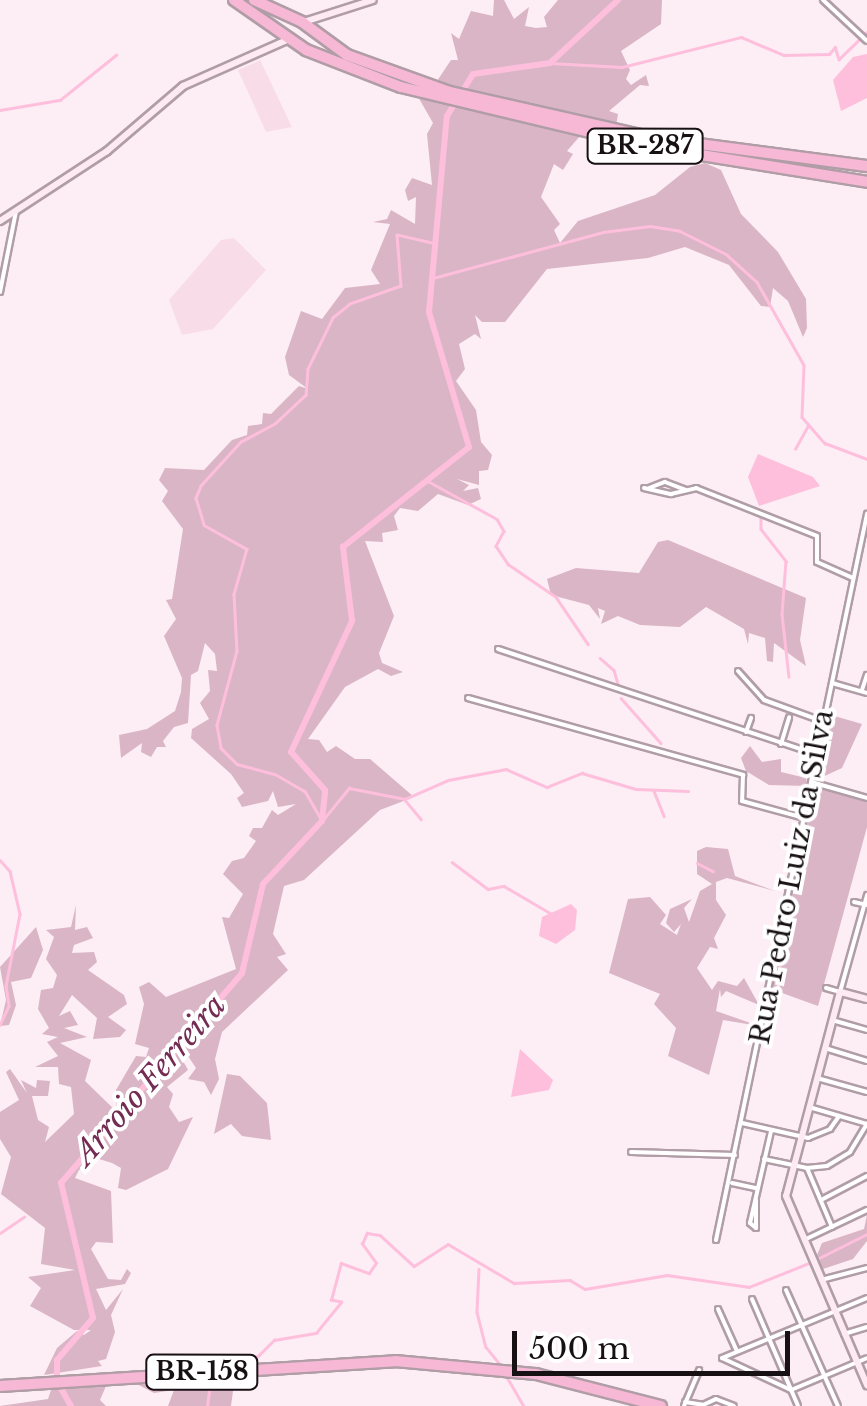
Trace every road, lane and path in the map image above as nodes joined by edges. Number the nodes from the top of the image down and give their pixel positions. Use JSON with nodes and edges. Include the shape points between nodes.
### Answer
{"nodes":[{"id":1,"x":234,"y":0,"type":"edge"},
{"id":2,"x":254,"y":0,"type":"edge"},
{"id":3,"x":373,"y":0,"type":"edge"},
{"id":4,"x":823,"y":0,"type":"edge"},
{"id":5,"x":330,"y":18,"type":"junction"},
{"id":6,"x":302,"y":22,"type":"junction"},
{"id":7,"x":320,"y":33,"type":"junction"},
{"id":8,"x":289,"y":39,"type":"junction"},
{"id":9,"x":867,"y":42,"type":"edge"},
{"id":10,"x":306,"y":50,"type":"junction"},
{"id":11,"x":449,"y":96,"type":"junction"},
{"id":12,"x":465,"y":100,"type":"junction"},
{"id":13,"x":867,"y":166,"type":"edge"},
{"id":14,"x":867,"y":182,"type":"edge"},
{"id":15,"x":16,"y":211,"type":"junction"},
{"id":16,"x":0,"y":221,"type":"edge"},
{"id":17,"x":0,"y":292,"type":"edge"},
{"id":18,"x":686,"y":490,"type":"junction"},
{"id":19,"x":867,"y":514,"type":"edge"},
{"id":20,"x":853,"y":578,"type":"junction"},
{"id":21,"x":498,"y":649,"type":"dead end"},
{"id":22,"x":738,"y":671,"type":"dead end"},
{"id":23,"x":867,"y":675,"type":"edge"},
{"id":24,"x":832,"y":683,"type":"junction"},
{"id":25,"x":864,"y":692,"type":"edge"},
{"id":26,"x":468,"y":698,"type":"dead end"},
{"id":27,"x":789,"y":717,"type":"dead end"},
{"id":28,"x":750,"y":718,"type":"dead end"},
{"id":29,"x":824,"y":721,"type":"junction"},
{"id":30,"x":746,"y":734,"type":"junction"},
{"id":31,"x":781,"y":744,"type":"junction"},
{"id":32,"x":816,"y":754,"type":"junction"},
{"id":33,"x":811,"y":782,"type":"junction"},
{"id":34,"x":867,"y":798,"type":"edge"},
{"id":35,"x":804,"y":818,"type":"junction"},
{"id":36,"x":867,"y":895,"type":"edge"},
{"id":37,"x":854,"y":902,"type":"dead end"},
{"id":38,"x":866,"y":905,"type":"edge"},
{"id":39,"x":826,"y":988,"type":"dead end"},
{"id":40,"x":840,"y":992,"type":"junction"},
{"id":41,"x":867,"y":999,"type":"edge"},
{"id":42,"x":832,"y":1020,"type":"junction"},
{"id":43,"x":867,"y":1030,"type":"edge"},
{"id":44,"x":825,"y":1048,"type":"junction"},
{"id":45,"x":867,"y":1061,"type":"edge"},
{"id":46,"x":817,"y":1078,"type":"junction"},
{"id":47,"x":867,"y":1092,"type":"edge"},
{"id":48,"x":808,"y":1107,"type":"junction"},
{"id":49,"x":839,"y":1116,"type":"junction"},
{"id":50,"x":742,"y":1123,"type":"junction"},
{"id":51,"x":867,"y":1124,"type":"edge"},
{"id":52,"x":771,"y":1130,"type":"junction"},
{"id":53,"x":800,"y":1138,"type":"junction"},
{"id":54,"x":631,"y":1152,"type":"dead end"},
{"id":55,"x":735,"y":1154,"type":"junction"},
{"id":56,"x":764,"y":1158,"type":"junction"},
{"id":57,"x":793,"y":1166,"type":"junction"},
{"id":58,"x":807,"y":1168,"type":"junction"},
{"id":59,"x":867,"y":1176,"type":"edge"},
{"id":60,"x":730,"y":1182,"type":"junction"},
{"id":61,"x":756,"y":1188,"type":"junction"},
{"id":62,"x":756,"y":1200,"type":"junction"},
{"id":63,"x":822,"y":1200,"type":"junction"},
{"id":64,"x":867,"y":1210,"type":"edge"},
{"id":65,"x":832,"y":1227,"type":"junction"},
{"id":66,"x":716,"y":1240,"type":"dead end"},
{"id":67,"x":804,"y":1240,"type":"junction"},
{"id":68,"x":867,"y":1268,"type":"edge"},
{"id":69,"x":821,"y":1280,"type":"junction"},
{"id":70,"x":786,"y":1290,"type":"dead end"},
{"id":71,"x":867,"y":1298,"type":"edge"},
{"id":72,"x":752,"y":1299,"type":"dead end"},
{"id":73,"x":833,"y":1306,"type":"junction"},
{"id":74,"x":718,"y":1309,"type":"dead end"},
{"id":75,"x":800,"y":1321,"type":"junction"},
{"id":76,"x":867,"y":1327,"type":"edge"},
{"id":77,"x":844,"y":1334,"type":"junction"},
{"id":78,"x":768,"y":1335,"type":"junction"},
{"id":79,"x":736,"y":1349,"type":"junction"},
{"id":80,"x":867,"y":1358,"type":"edge"},
{"id":81,"x":856,"y":1362,"type":"junction"},
{"id":82,"x":699,"y":1370,"type":"dead end"},
{"id":83,"x":824,"y":1376,"type":"junction"},
{"id":84,"x":0,"y":1386,"type":"edge"},
{"id":85,"x":867,"y":1386,"type":"edge"},
{"id":86,"x":791,"y":1390,"type":"junction"},
{"id":87,"x":684,"y":1404,"type":"edge"},
{"id":88,"x":661,"y":1406,"type":"edge"},
{"id":89,"x":734,"y":1406,"type":"edge"},
{"id":90,"x":798,"y":1406,"type":"edge"},
{"id":91,"x":838,"y":1406,"type":"edge"}],
"edges":[{"from":1,"to":8,"type":"highway","number":"BR-287"},
{"from":2,"to":6,"type":"highway","number":"BR-287"},
{"from":3,"to":5,"type":"street"},
{"from":4,"to":9,"type":"street"},
{"from":5,"to":6,"type":"street"},
{"from":5,"to":7,"type":"street"},
{"from":6,"to":7,"type":"highway","number":"BR-287"},
{"from":6,"to":8,"type":"highway"},
{"from":7,"to":10,"type":"highway"},
{"from":7,"to":11,"type":"highway","number":"BR-287","via":[[370,66]]},
{"from":8,"to":10,"type":"highway","number":"BR-287"},
{"from":8,"to":15,"type":"street","via":[[182,86],[106,151]]},
{"from":10,"to":11,"type":"highway","number":"BR-287","via":[[342,68]]},
{"from":11,"to":12,"type":"highway","number":"BR-287"},
{"from":12,"to":13,"type":"highway","number":"BR-287","via":[[654,138]]},
{"from":12,"to":14,"type":"highway","number":"BR-287","via":[[652,147]]},
{"from":15,"to":16,"type":"street"},
{"from":15,"to":17,"type":"street"},
{"from":18,"to":18,"type":"street","via":[[665,482],[644,488],[671,494]]},
{"from":18,"to":20,"type":"street","via":[[816,536],[817,562]]},
{"from":19,"to":20,"type":"street","name":"Rua Pedro Luiz da Silva"},
{"from":20,"to":24,"type":"street","name":"Rua Pedro Luiz da Silva"},
{"from":21,"to":30,"type":"street"},
{"from":22,"to":29,"type":"street","via":[[764,700]]},
{"from":23,"to":25,"type":"street"},
{"from":24,"to":25,"type":"street"},
{"from":24,"to":29,"type":"street","name":"Rua Pedro Luiz da Silva"},
{"from":26,"to":35,"type":"street","via":[[742,776],[742,801]]},
{"from":27,"to":31,"type":"street"},
{"from":28,"to":30,"type":"street"},
{"from":29,"to":32,"type":"street","name":"Rua Pedro Luiz da Silva"},
{"from":30,"to":31,"type":"street"},
{"from":31,"to":32,"type":"street"},
{"from":32,"to":33,"type":"street","name":"Rua Pedro Luiz da Silva"},
{"from":33,"to":34,"type":"street"},
{"from":33,"to":35,"type":"street","name":"Rua Pedro Luiz da Silva"},
{"from":35,"to":50,"type":"street","name":"Rua Pedro Luiz da Silva"},
{"from":36,"to":38,"type":"street"},
{"from":37,"to":38,"type":"street"},
{"from":38,"to":40,"type":"street"},
{"from":39,"to":40,"type":"street"},
{"from":40,"to":41,"type":"street"},
{"from":40,"to":42,"type":"street"},
{"from":42,"to":43,"type":"street"},
{"from":42,"to":44,"type":"street"},
{"from":44,"to":45,"type":"street"},
{"from":44,"to":46,"type":"street"},
{"from":46,"to":47,"type":"street"},
{"from":46,"to":48,"type":"street"},
{"from":48,"to":49,"type":"street"},
{"from":48,"to":53,"type":"street"},
{"from":49,"to":51,"type":"street"},
{"from":49,"to":53,"type":"street","via":[[826,1133]]},
{"from":50,"to":52,"type":"street"},
{"from":50,"to":55,"type":"street","name":"Rua Pedro Luiz da Silva"},
{"from":51,"to":58,"type":"street","via":[[846,1156]]},
{"from":52,"to":53,"type":"street"},
{"from":52,"to":56,"type":"street"},
{"from":53,"to":57,"type":"street"},
{"from":54,"to":55,"type":"street"},
{"from":55,"to":60,"type":"street","name":"Rua Pedro Luiz da Silva"},
{"from":56,"to":57,"type":"street"},
{"from":56,"to":61,"type":"street"},
{"from":57,"to":58,"type":"street"},
{"from":57,"to":67,"type":"street","via":[[786,1196]]},
{"from":58,"to":63,"type":"street"},
{"from":59,"to":63,"type":"street"},
{"from":60,"to":61,"type":"street"},
{"from":60,"to":66,"type":"street","name":"Rua Pedro Luiz da Silva"},
{"from":61,"to":62,"type":"street"},
{"from":62,"to":62,"type":"street","via":[[750,1222],[754,1228],[760,1225]]},
{"from":63,"to":65,"type":"street"},
{"from":64,"to":65,"type":"street"},
{"from":65,"to":67,"type":"street"},
{"from":67,"to":69,"type":"street"},
{"from":68,"to":69,"type":"street"},
{"from":69,"to":73,"type":"street"},
{"from":70,"to":75,"type":"street"},
{"from":71,"to":73,"type":"street"},
{"from":72,"to":78,"type":"street"},
{"from":73,"to":75,"type":"street"},
{"from":73,"to":77,"type":"street"},
{"from":74,"to":79,"type":"street"},
{"from":75,"to":78,"type":"street"},
{"from":75,"to":83,"type":"street"},
{"from":76,"to":77,"type":"street"},
{"from":77,"to":81,"type":"street"},
{"from":78,"to":79,"type":"street"},
{"from":78,"to":86,"type":"street"},
{"from":79,"to":86,"type":"street","via":[[722,1358]]},
{"from":80,"to":81,"type":"street"},
{"from":81,"to":83,"type":"street"},
{"from":81,"to":85,"type":"street"},
{"from":82,"to":87,"type":"street"},
{"from":83,"to":86,"type":"street"},
{"from":83,"to":91,"type":"street"},
{"from":84,"to":88,"type":"highway","number":"BR-158","via":[[395,1361],[536,1374]]},
{"from":86,"to":90,"type":"street"},
{"from":87,"to":89,"type":"street","via":[[716,1398]]}]}
